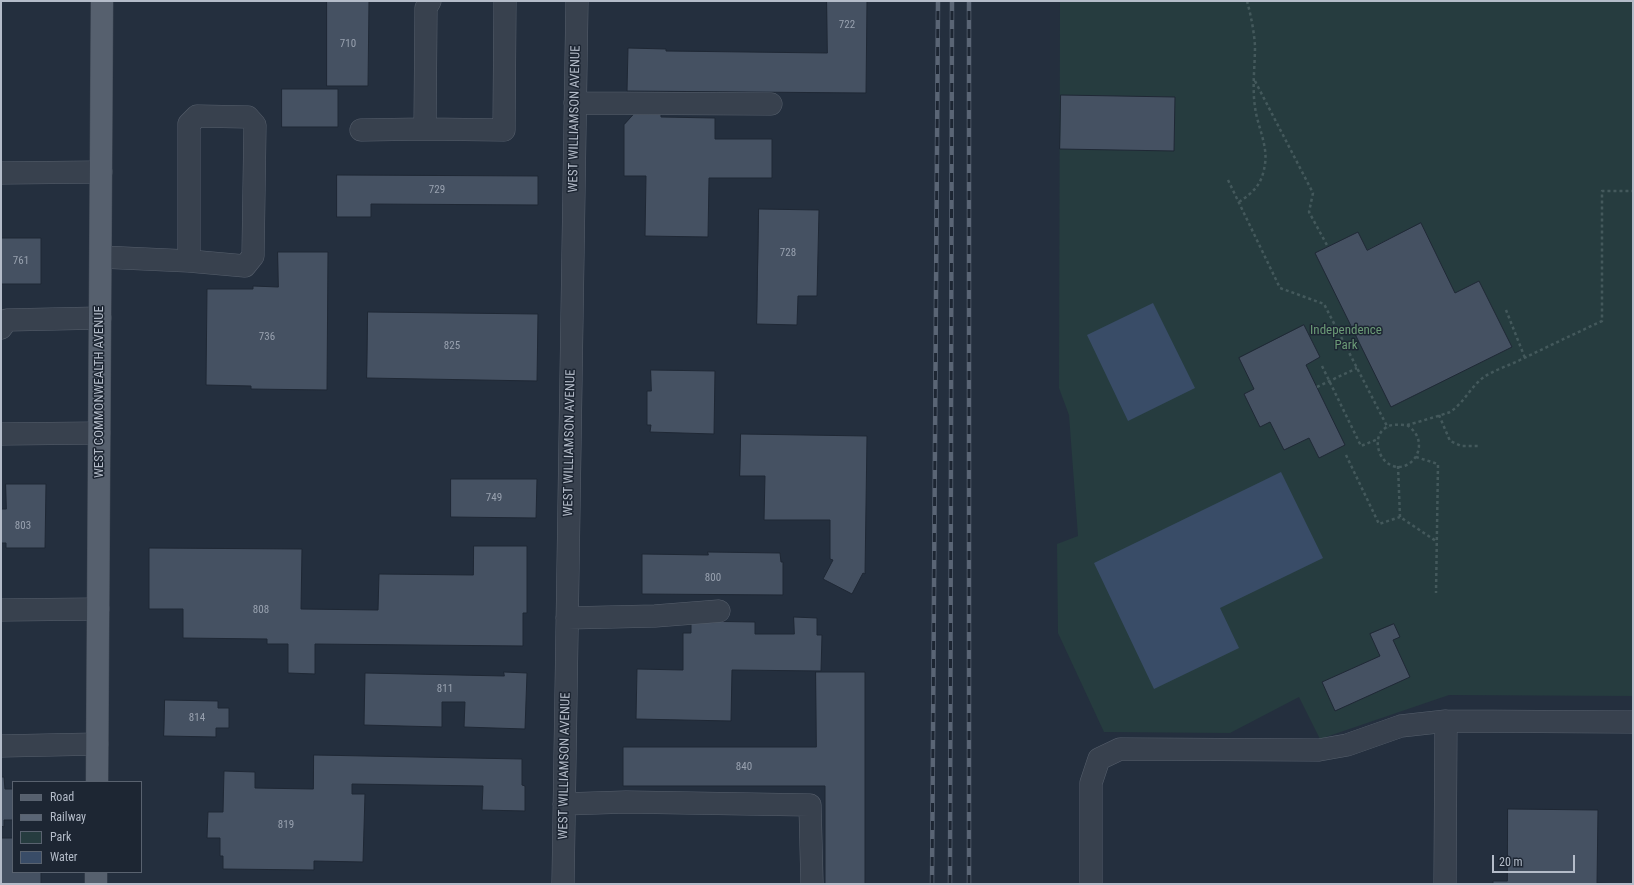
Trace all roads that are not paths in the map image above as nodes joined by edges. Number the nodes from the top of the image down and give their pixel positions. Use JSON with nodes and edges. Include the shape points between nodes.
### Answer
{"nodes":[{"id":1,"x":102,"y":1,"type":"edge"},
{"id":2,"x":430,"y":1,"type":"edge"},
{"id":3,"x":505,"y":1,"type":"edge"},
{"id":4,"x":577,"y":1,"type":"edge"},
{"id":5,"x":575,"y":103,"type":"junction"},
{"id":6,"x":771,"y":104,"type":"dead end"},
{"id":7,"x":425,"y":129,"type":"junction"},
{"id":8,"x":361,"y":130,"type":"dead end"},
{"id":9,"x":101,"y":172,"type":"junction"},
{"id":10,"x":1,"y":173,"type":"edge"},
{"id":11,"x":101,"y":257,"type":"junction"},
{"id":12,"x":189,"y":261,"type":"junction"},
{"id":13,"x":100,"y":318,"type":"junction"},
{"id":14,"x":1,"y":328,"type":"edge"},
{"id":15,"x":100,"y":433,"type":"junction"},
{"id":16,"x":1,"y":434,"type":"edge"},
{"id":17,"x":98,"y":609,"type":"junction"},
{"id":18,"x":1,"y":610,"type":"edge"},
{"id":19,"x":719,"y":611,"type":"dead end"},
{"id":20,"x":567,"y":618,"type":"junction"},
{"id":21,"x":1446,"y":721,"type":"junction"},
{"id":22,"x":1633,"y":722,"type":"edge"},
{"id":23,"x":97,"y":744,"type":"junction"},
{"id":24,"x":1,"y":746,"type":"edge"},
{"id":25,"x":97,"y":781,"type":"edge"},
{"id":26,"x":564,"y":804,"type":"junction"},
{"id":27,"x":96,"y":873,"type":"edge"},
{"id":28,"x":96,"y":884,"type":"edge"},
{"id":29,"x":563,"y":884,"type":"edge"},
{"id":30,"x":812,"y":884,"type":"edge"},
{"id":31,"x":1091,"y":884,"type":"edge"},
{"id":32,"x":1445,"y":884,"type":"edge"}],
"edges":[{"from":1,"to":9,"type":"main road","name":"WEST COMMONWEALTH AVENUE"},
{"from":2,"to":7,"type":"street","via":[[426,8]]},
{"from":3,"to":7,"type":"street","via":[[504,130]]},
{"from":4,"to":5,"type":"street","name":"WEST WILLIAMSON AVENUE"},
{"from":5,"to":6,"type":"street"},
{"from":5,"to":20,"type":"street","name":"WEST WILLIAMSON AVENUE"},
{"from":7,"to":8,"type":"street"},
{"from":9,"to":10,"type":"street"},
{"from":9,"to":11,"type":"main road","name":"WEST COMMONWEALTH AVENUE"},
{"from":11,"to":12,"type":"street"},
{"from":11,"to":13,"type":"main road","name":"WEST COMMONWEALTH AVENUE"},
{"from":12,"to":12,"type":"street","via":[[189,124],[197,116],[248,117],[255,125],[253,256],[245,266]]},
{"from":13,"to":14,"type":"street","via":[[7,320]]},
{"from":13,"to":15,"type":"main road","name":"WEST COMMONWEALTH AVENUE"},
{"from":15,"to":16,"type":"street"},
{"from":15,"to":17,"type":"main road","name":"WEST COMMONWEALTH AVENUE"},
{"from":17,"to":18,"type":"street"},
{"from":17,"to":23,"type":"main road","name":"WEST COMMONWEALTH AVENUE"},
{"from":19,"to":20,"type":"street","via":[[655,616]]},
{"from":20,"to":26,"type":"street","name":"WEST WILLIAMSON AVENUE"},
{"from":21,"to":22,"type":"street"},
{"from":21,"to":31,"type":"street","via":[[1401,726],[1347,745],[1319,750],[1120,749],[1099,759],[1091,783]]},
{"from":21,"to":32,"type":"street"},
{"from":23,"to":24,"type":"street"},
{"from":23,"to":25,"type":"main road","name":"WEST COMMONWEALTH AVENUE"},
{"from":26,"to":29,"type":"street","name":"WEST WILLIAMSON AVENUE"},
{"from":26,"to":30,"type":"street","via":[[626,802],[810,805]]},
{"from":27,"to":28,"type":"main road"}]}
